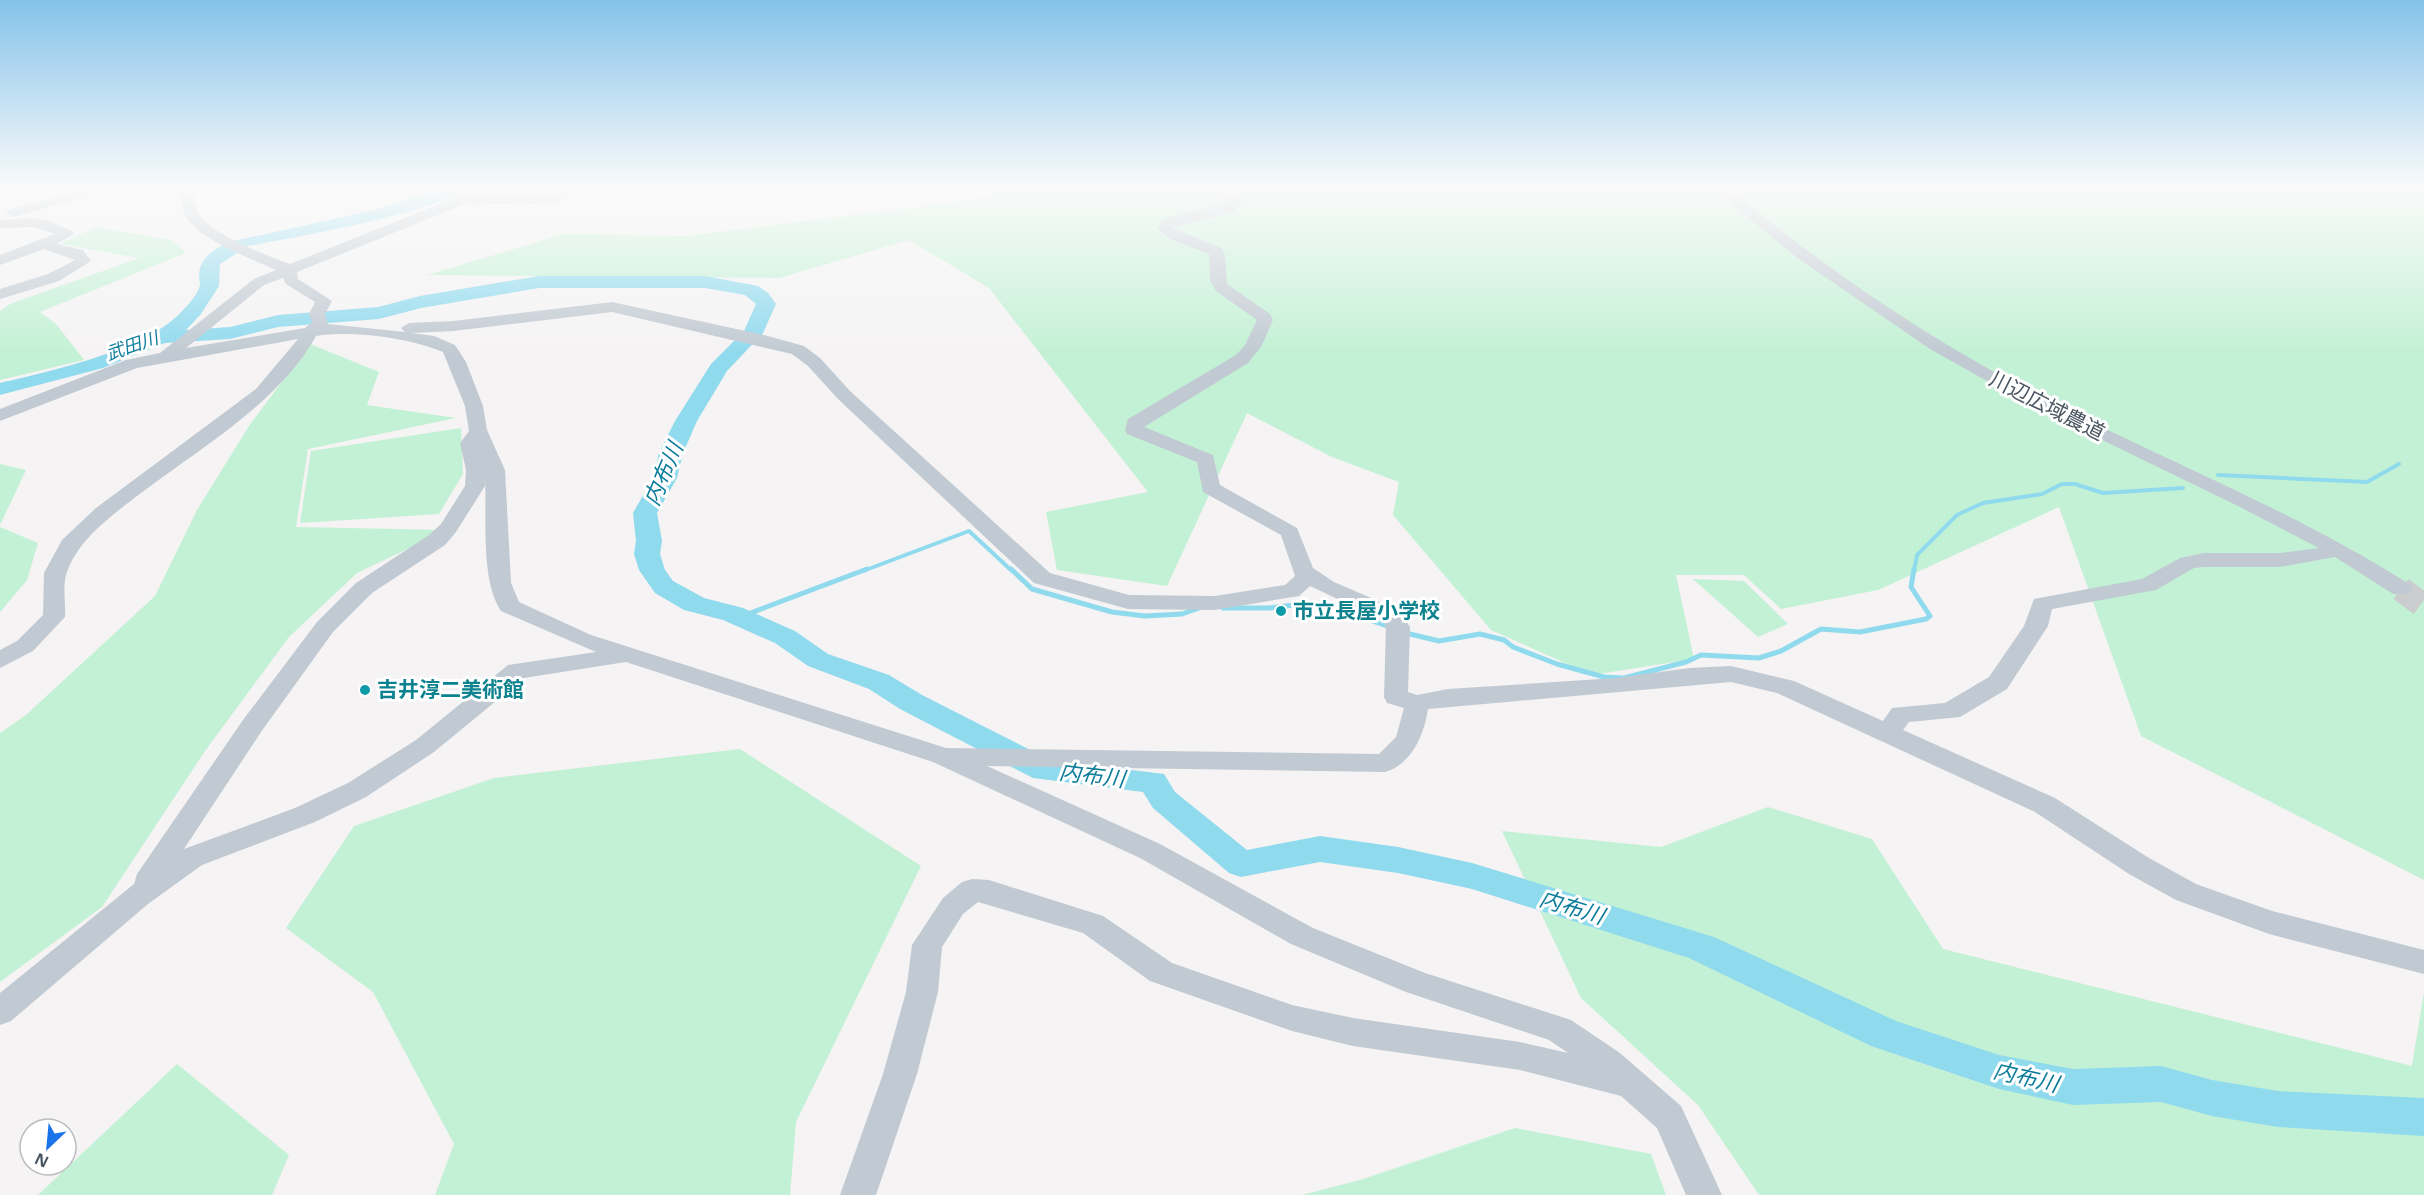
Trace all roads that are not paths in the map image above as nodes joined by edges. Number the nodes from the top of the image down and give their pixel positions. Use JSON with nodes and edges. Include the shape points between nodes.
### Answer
{"nodes":[{"id":1,"x":50,"y":242,"type":"edge"},
{"id":2,"x":232,"y":242,"type":"edge"},
{"id":3,"x":359,"y":242,"type":"edge"},
{"id":4,"x":1191,"y":242,"type":"edge"},
{"id":5,"x":1785,"y":242,"type":"edge"},
{"id":6,"x":45,"y":244,"type":"junction"},
{"id":7,"x":0,"y":260,"type":"edge"},
{"id":8,"x":289,"y":269,"type":"junction"},
{"id":9,"x":0,"y":294,"type":"edge"},
{"id":10,"x":316,"y":322,"type":"junction"},
{"id":11,"x":377,"y":333,"type":"junction"},
{"id":12,"x":169,"y":353,"type":"junction"},
{"id":13,"x":0,"y":415,"type":"edge"},
{"id":14,"x":478,"y":430,"type":"junction"},
{"id":15,"x":2338,"y":550,"type":"junction"},
{"id":16,"x":1309,"y":575,"type":"junction"},
{"id":17,"x":2401,"y":589,"type":"tunnel mouth"},
{"id":18,"x":630,"y":655,"type":"junction"},
{"id":19,"x":0,"y":660,"type":"edge"},
{"id":20,"x":1417,"y":703,"type":"junction"},
{"id":21,"x":1888,"y":732,"type":"junction"},
{"id":22,"x":942,"y":756,"type":"junction"},
{"id":23,"x":138,"y":896,"type":"junction"},
{"id":24,"x":2424,"y":962,"type":"edge"},
{"id":25,"x":0,"y":1012,"type":"edge"},
{"id":26,"x":1630,"y":1083,"type":"junction"},
{"id":27,"x":858,"y":1195,"type":"edge"},
{"id":28,"x":1704,"y":1195,"type":"edge"}],
"edges":[{"from":1,"to":6,"type":"street"},
{"from":2,"to":8,"type":"street","via":[[267,262]]},
{"from":3,"to":8,"type":"street"},
{"from":4,"to":16,"type":"street","via":[[1216,251],[1222,290],[1248,304],[1265,320],[1253,347],[1242,359],[1133,426],[1141,433],[1206,459],[1210,488],[1290,532],[1299,565]]},
{"from":5,"to":15,"type":"street","name":"川辺広域農道","via":[[1939,349],[2078,423]]},
{"from":6,"to":7,"type":"street"},
{"from":6,"to":9,"type":"street","via":[[57,251],[78,253],[83,261],[63,276]]},
{"from":8,"to":10,"type":"street","via":[[291,281],[324,301]]},
{"from":8,"to":12,"type":"street","via":[[259,282]]},
{"from":10,"to":11,"type":"street"},
{"from":10,"to":12,"type":"street"},
{"from":10,"to":19,"type":"street","via":[[302,347],[262,393],[104,512],[70,545],[55,573],[54,617],[25,646]]},
{"from":11,"to":14,"type":"street","via":[[428,340],[449,349],[458,362],[474,406]]},
{"from":11,"to":16,"type":"street","via":[[392,328],[453,326],[612,307],[764,340],[798,350],[814,362],[844,395],[1042,578],[1128,602],[1215,603],[1291,591]]},
{"from":12,"to":13,"type":"street"},
{"from":14,"to":18,"type":"street","via":[[495,470],[500,583],[509,606],[583,640]]},
{"from":14,"to":23,"type":"street","via":[[470,443],[475,486],[449,528],[364,588],[325,627],[252,726]]},
{"from":15,"to":17,"type":"street","name":"川辺広域農道"},
{"from":15,"to":21,"type":"street","via":[[2280,560],[2204,560],[2188,563],[2148,585],[2042,604],[2036,626],[1998,683],[1951,711],[1901,714]]},
{"from":16,"to":20,"type":"street","via":[[1326,587],[1392,615],[1398,627],[1396,697]]},
{"from":18,"to":22,"type":"street"},
{"from":18,"to":23,"type":"street","via":[[517,671],[425,746],[357,790],[305,815],[192,857]]},
{"from":20,"to":21,"type":"street","via":[[1448,697],[1731,674],[1785,687]]},
{"from":20,"to":22,"type":"street","via":[[1404,748],[1385,763]]},
{"from":21,"to":24,"type":"street","via":[[2045,805],[2186,892],[2269,922]]},
{"from":22,"to":26,"type":"street","via":[[1150,851],[1302,936],[1417,983],[1560,1030],[1589,1048]]},
{"from":23,"to":25,"type":"street"},
{"from":26,"to":27,"type":"street","via":[[1520,1056],[1353,1032],[1292,1018],[1161,972],[1093,924],[989,891],[972,890],[953,906],[927,945],[922,992],[900,1074]]},
{"from":26,"to":28,"type":"street","via":[[1669,1117]]}]}
